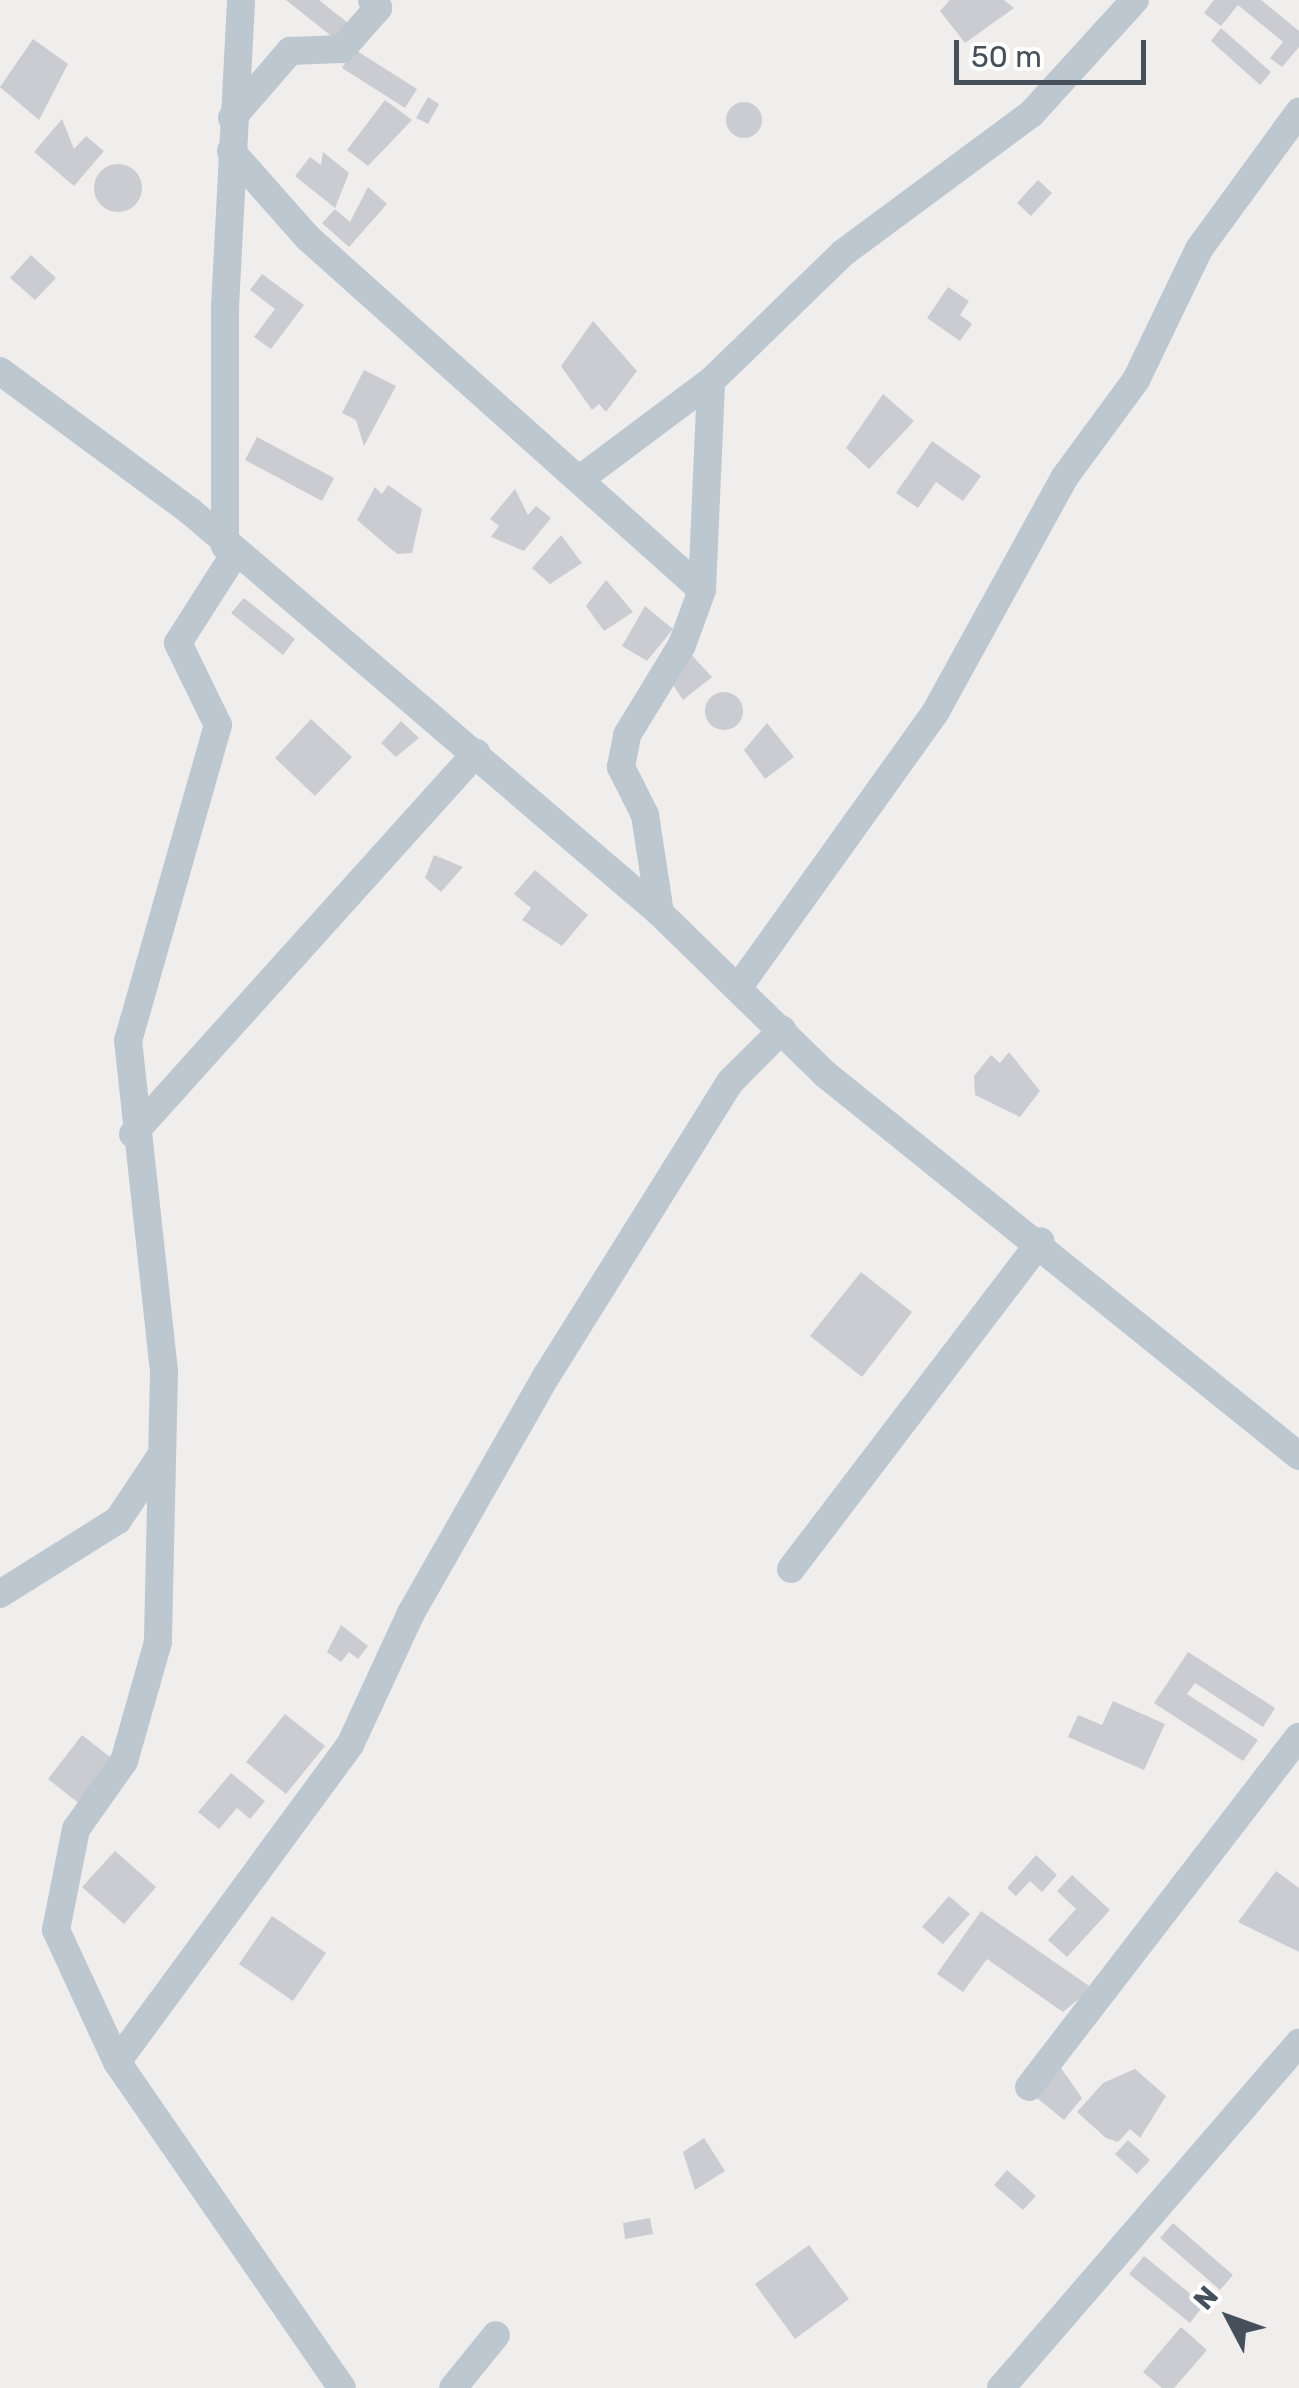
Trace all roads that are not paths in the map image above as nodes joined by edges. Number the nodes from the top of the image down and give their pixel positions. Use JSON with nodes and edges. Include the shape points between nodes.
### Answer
{"nodes":[{"id":1,"x":240,"y":0,"type":"edge"},
{"id":2,"x":372,"y":0,"type":"edge"},
{"id":3,"x":1136,"y":0,"type":"edge"},
{"id":4,"x":1299,"y":112,"type":"edge"},
{"id":5,"x":232,"y":118,"type":"junction"},
{"id":6,"x":231,"y":151,"type":"junction"},
{"id":7,"x":0,"y":371,"type":"edge"},
{"id":8,"x":710,"y":381,"type":"junction"},
{"id":9,"x":580,"y":479,"type":"junction"},
{"id":10,"x":230,"y":550,"type":"junction"},
{"id":11,"x":702,"y":590,"type":"junction"},
{"id":12,"x":476,"y":752,"type":"junction"},
{"id":13,"x":660,"y":913,"type":"junction"},
{"id":14,"x":738,"y":988,"type":"junction"},
{"id":15,"x":782,"y":1030,"type":"junction"},
{"id":16,"x":133,"y":1134,"type":"junction"},
{"id":17,"x":1041,"y":1241,"type":"junction"},
{"id":18,"x":1299,"y":1456,"type":"edge"},
{"id":19,"x":159,"y":1458,"type":"junction"},
{"id":20,"x":791,"y":1569,"type":"dead end"},
{"id":21,"x":0,"y":1594,"type":"edge"},
{"id":22,"x":1299,"y":1738,"type":"edge"},
{"id":23,"x":1299,"y":2043,"type":"edge"},
{"id":24,"x":117,"y":2062,"type":"junction"},
{"id":25,"x":1029,"y":2087,"type":"dead end"},
{"id":26,"x":496,"y":2335,"type":"dead end"},
{"id":27,"x":342,"y":2388,"type":"edge"},
{"id":28,"x":453,"y":2388,"type":"edge"},
{"id":29,"x":1001,"y":2388,"type":"edge"}],
"edges":[{"from":1,"to":5,"type":"street"},
{"from":2,"to":5,"type":"street","via":[[378,8],[342,49],[290,52]]},
{"from":3,"to":8,"type":"street","via":[[1032,113],[843,253]]},
{"from":4,"to":14,"type":"street","via":[[1199,249],[1136,380],[1064,478],[935,713]]},
{"from":5,"to":6,"type":"street"},
{"from":6,"to":9,"type":"street","via":[[271,186],[300,230]]},
{"from":6,"to":10,"type":"street"},
{"from":7,"to":10,"type":"street"},
{"from":8,"to":9,"type":"street"},
{"from":8,"to":11,"type":"street"},
{"from":9,"to":11,"type":"street"},
{"from":10,"to":12,"type":"street"},
{"from":10,"to":16,"type":"street","via":[[178,643],[218,726],[128,1040]]},
{"from":11,"to":13,"type":"street","via":[[682,646],[627,735],[621,767],[645,815]]},
{"from":12,"to":13,"type":"street"},
{"from":12,"to":16,"type":"street"},
{"from":13,"to":14,"type":"street"},
{"from":14,"to":15,"type":"street"},
{"from":15,"to":17,"type":"street"},
{"from":15,"to":24,"type":"street","via":[[730,1082],[547,1375],[411,1614],[350,1745]]},
{"from":16,"to":19,"type":"street","via":[[164,1373]]},
{"from":17,"to":18,"type":"street"},
{"from":17,"to":20,"type":"street"},
{"from":19,"to":21,"type":"street","via":[[118,1520]]},
{"from":19,"to":24,"type":"street","via":[[154,1661],[124,1761],[76,1828],[58,1889],[56,1930]]},
{"from":22,"to":25,"type":"street"},
{"from":23,"to":29,"type":"street"},
{"from":24,"to":27,"type":"street"},
{"from":26,"to":28,"type":"street"}]}
